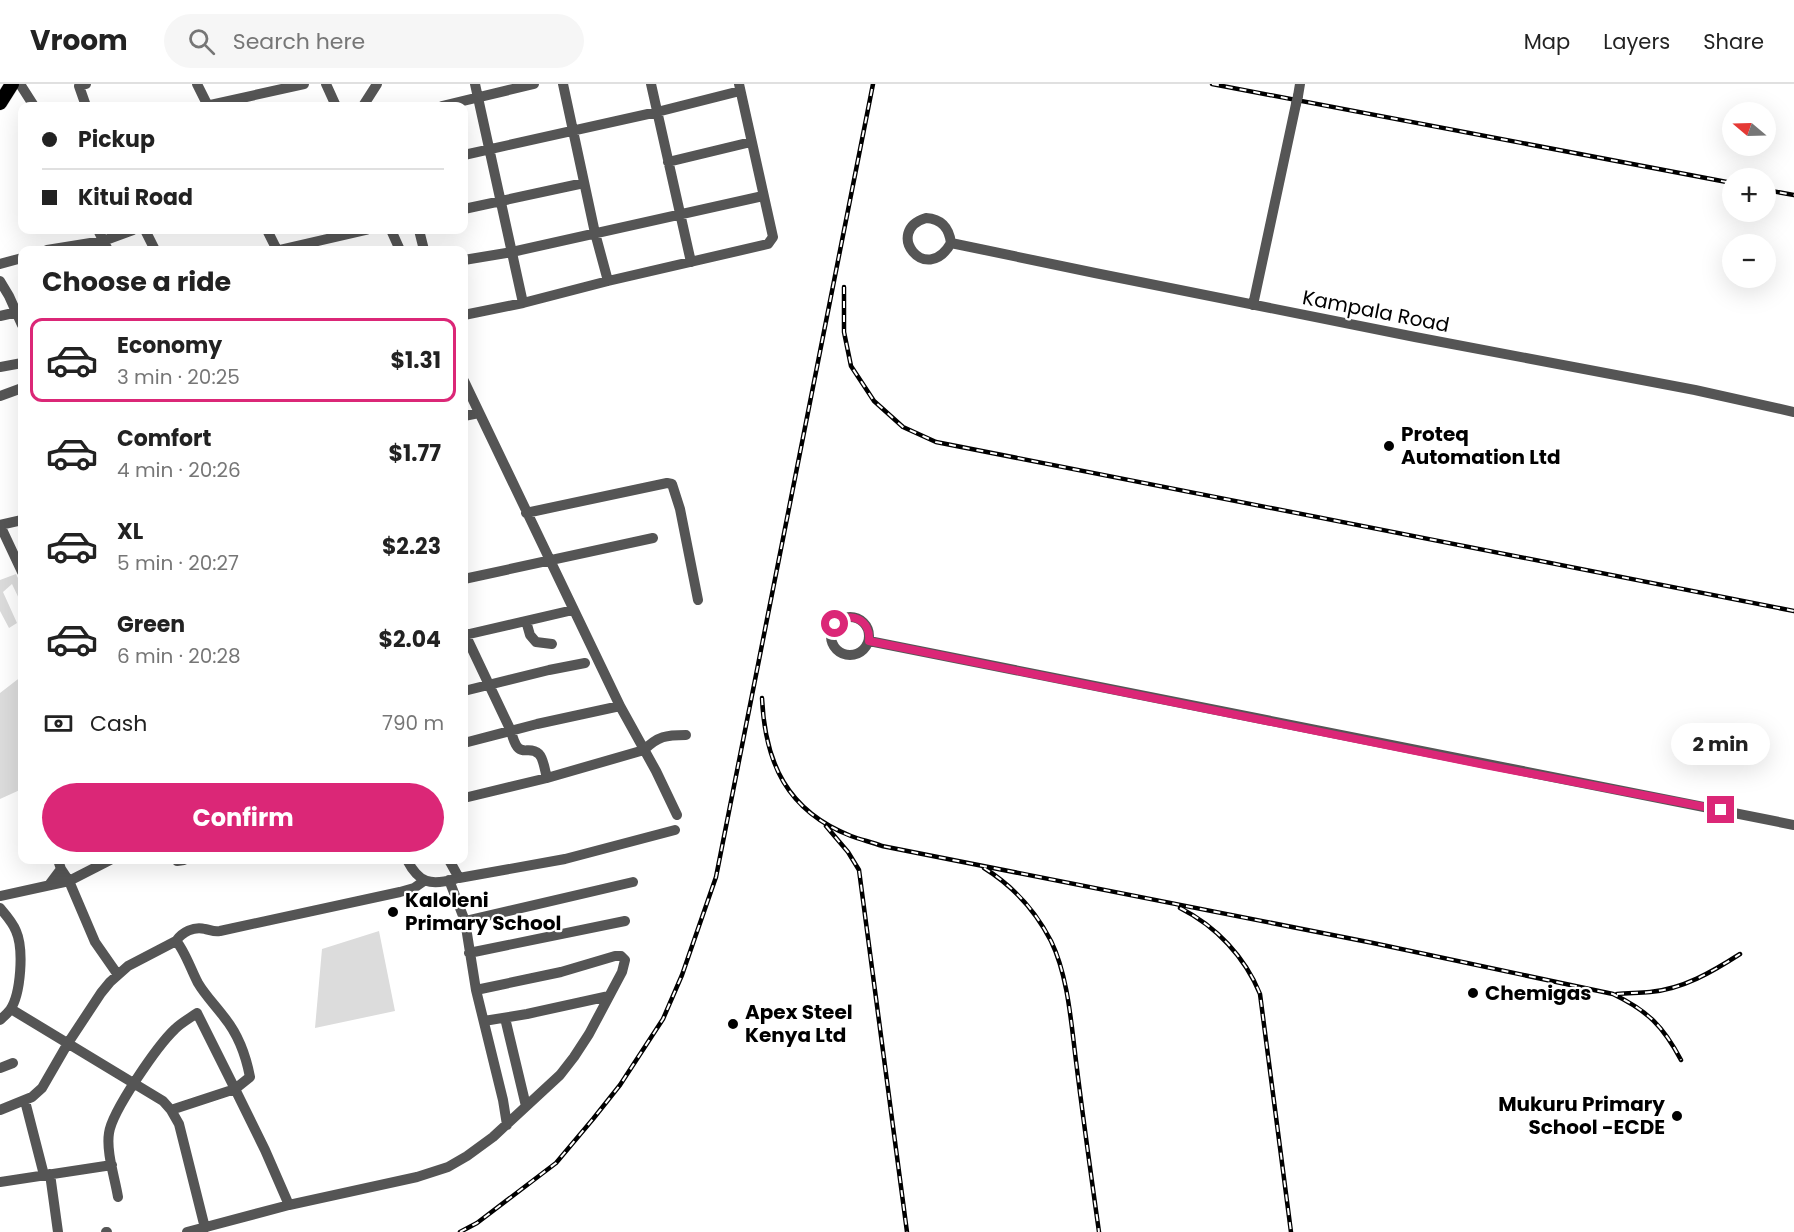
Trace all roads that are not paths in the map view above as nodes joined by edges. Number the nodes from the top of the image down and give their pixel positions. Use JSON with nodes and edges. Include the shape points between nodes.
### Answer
{"nodes":[{"id":1,"x":20,"y":84,"type":"edge"},
{"id":2,"x":86,"y":84,"type":"edge"},
{"id":3,"x":197,"y":84,"type":"edge"},
{"id":4,"x":304,"y":84,"type":"edge"},
{"id":5,"x":326,"y":84,"type":"edge"},
{"id":6,"x":377,"y":84,"type":"edge"},
{"id":7,"x":475,"y":84,"type":"edge"},
{"id":8,"x":534,"y":84,"type":"edge"},
{"id":9,"x":563,"y":84,"type":"edge"},
{"id":10,"x":651,"y":84,"type":"edge"},
{"id":11,"x":1300,"y":84,"type":"edge"},
{"id":12,"x":739,"y":88,"type":"edge"},
{"id":13,"x":479,"y":98,"type":"junction"},
{"id":14,"x":31,"y":102,"type":"edge"},
{"id":15,"x":85,"y":102,"type":"edge"},
{"id":16,"x":205,"y":102,"type":"edge"},
{"id":17,"x":225,"y":102,"type":"edge"},
{"id":18,"x":334,"y":102,"type":"edge"},
{"id":19,"x":366,"y":102,"type":"edge"},
{"id":20,"x":460,"y":102,"type":"edge"},
{"id":21,"x":657,"y":112,"type":"junction"},
{"id":22,"x":573,"y":131,"type":"junction"},
{"id":23,"x":751,"y":142,"type":"junction"},
{"id":24,"x":490,"y":149,"type":"junction"},
{"id":25,"x":468,"y":154,"type":"edge"},
{"id":26,"x":668,"y":162,"type":"junction"},
{"id":27,"x":584,"y":183,"type":"junction"},
{"id":28,"x":763,"y":196,"type":"junction"},
{"id":29,"x":500,"y":200,"type":"junction"},
{"id":30,"x":468,"y":208,"type":"edge"},
{"id":31,"x":680,"y":215,"type":"junction"},
{"id":32,"x":595,"y":233,"type":"junction"},
{"id":33,"x":126,"y":234,"type":"edge"},
{"id":34,"x":348,"y":234,"type":"edge"},
{"id":35,"x":951,"y":243,"type":"junction"},
{"id":36,"x":106,"y":246,"type":"edge"},
{"id":37,"x":296,"y":246,"type":"edge"},
{"id":38,"x":512,"y":252,"type":"junction"},
{"id":39,"x":18,"y":259,"type":"edge"},
{"id":40,"x":468,"y":259,"type":"edge"},
{"id":41,"x":691,"y":262,"type":"junction"},
{"id":42,"x":0,"y":264,"type":"edge"},
{"id":43,"x":0,"y":281,"type":"edge"},
{"id":44,"x":608,"y":281,"type":"junction"},
{"id":45,"x":523,"y":303,"type":"junction"},
{"id":46,"x":1253,"y":305,"type":"junction"},
{"id":47,"x":18,"y":309,"type":"edge"},
{"id":48,"x":18,"y":312,"type":"edge"},
{"id":49,"x":468,"y":314,"type":"edge"},
{"id":50,"x":0,"y":316,"type":"edge"},
{"id":51,"x":18,"y":364,"type":"edge"},
{"id":52,"x":0,"y":367,"type":"edge"},
{"id":53,"x":18,"y":389,"type":"edge"},
{"id":54,"x":468,"y":390,"type":"edge"},
{"id":55,"x":0,"y":396,"type":"edge"},
{"id":56,"x":1794,"y":412,"type":"edge"},
{"id":57,"x":479,"y":413,"type":"junction"},
{"id":58,"x":468,"y":415,"type":"edge"},
{"id":59,"x":526,"y":513,"type":"junction"},
{"id":60,"x":18,"y":521,"type":"edge"},
{"id":61,"x":0,"y":525,"type":"edge"},
{"id":62,"x":653,"y":538,"type":"dead end"},
{"id":63,"x":549,"y":560,"type":"junction"},
{"id":64,"x":18,"y":563,"type":"edge"},
{"id":65,"x":468,"y":578,"type":"edge"},
{"id":66,"x":698,"y":600,"type":"dead end"},
{"id":67,"x":573,"y":610,"type":"junction"},
{"id":68,"x":526,"y":621,"type":"junction"},
{"id":69,"x":468,"y":633,"type":"edge"},
{"id":70,"x":869,"y":641,"type":"dead end"},
{"id":71,"x":468,"y":642,"type":"edge"},
{"id":72,"x":552,"y":644,"type":"dead end"},
{"id":73,"x":585,"y":663,"type":"dead end"},
{"id":74,"x":488,"y":685,"type":"junction"},
{"id":75,"x":468,"y":690,"type":"edge"},
{"id":76,"x":620,"y":706,"type":"junction"},
{"id":77,"x":511,"y":731,"type":"junction"},
{"id":78,"x":686,"y":735,"type":"dead end"},
{"id":79,"x":468,"y":742,"type":"edge"},
{"id":80,"x":644,"y":750,"type":"junction"},
{"id":81,"x":547,"y":778,"type":"junction"},
{"id":82,"x":468,"y":797,"type":"edge"},
{"id":83,"x":677,"y":815,"type":"dead end"},
{"id":84,"x":1794,"y":825,"type":"edge"},
{"id":85,"x":675,"y":830,"type":"dead end"},
{"id":86,"x":102,"y":864,"type":"edge"},
{"id":87,"x":409,"y":864,"type":"edge"},
{"id":88,"x":450,"y":864,"type":"edge"},
{"id":89,"x":60,"y":865,"type":"edge"},
{"id":90,"x":454,"y":879,"type":"junction"},
{"id":91,"x":424,"y":880,"type":"junction"},
{"id":92,"x":69,"y":881,"type":"junction"},
{"id":93,"x":633,"y":882,"type":"dead end"},
{"id":94,"x":49,"y":885,"type":"junction"},
{"id":95,"x":0,"y":896,"type":"edge"},
{"id":96,"x":0,"y":908,"type":"edge"},
{"id":97,"x":465,"y":921,"type":"junction"},
{"id":98,"x":624,"y":921,"type":"dead end"},
{"id":99,"x":176,"y":941,"type":"junction"},
{"id":100,"x":470,"y":953,"type":"junction"},
{"id":101,"x":118,"y":975,"type":"junction"},
{"id":102,"x":476,"y":990,"type":"junction"},
{"id":103,"x":609,"y":996,"type":"junction"},
{"id":104,"x":11,"y":1009,"type":"junction"},
{"id":105,"x":505,"y":1018,"type":"junction"},
{"id":106,"x":0,"y":1020,"type":"edge"},
{"id":107,"x":484,"y":1021,"type":"junction"},
{"id":108,"x":68,"y":1043,"type":"junction"},
{"id":109,"x":13,"y":1063,"type":"dead end"},
{"id":110,"x":0,"y":1068,"type":"edge"},
{"id":111,"x":133,"y":1084,"type":"junction"},
{"id":112,"x":235,"y":1089,"type":"junction"},
{"id":113,"x":25,"y":1101,"type":"junction"},
{"id":114,"x":526,"y":1106,"type":"junction"},
{"id":115,"x":0,"y":1110,"type":"edge"},
{"id":116,"x":171,"y":1110,"type":"junction"},
{"id":117,"x":507,"y":1125,"type":"junction"},
{"id":118,"x":112,"y":1165,"type":"junction"},
{"id":119,"x":47,"y":1174,"type":"junction"},
{"id":120,"x":0,"y":1182,"type":"edge"},
{"id":121,"x":118,"y":1197,"type":"dead end"},
{"id":122,"x":289,"y":1205,"type":"junction"},
{"id":123,"x":205,"y":1228,"type":"junction"},
{"id":124,"x":58,"y":1232,"type":"edge"},
{"id":125,"x":187,"y":1232,"type":"edge"}],
"edges":[{"from":1,"to":14,"type":"street"},
{"from":2,"to":15,"type":"street","via":[[79,86]]},
{"from":3,"to":16,"type":"street"},
{"from":4,"to":17,"type":"street"},
{"from":5,"to":18,"type":"street"},
{"from":6,"to":19,"type":"street"},
{"from":7,"to":13,"type":"street"},
{"from":8,"to":13,"type":"street"},
{"from":9,"to":22,"type":"street"},
{"from":10,"to":21,"type":"street"},
{"from":11,"to":46,"type":"street"},
{"from":12,"to":21,"type":"street"},
{"from":12,"to":23,"type":"street"},
{"from":13,"to":20,"type":"street"},
{"from":13,"to":24,"type":"street"},
{"from":21,"to":22,"type":"street"},
{"from":21,"to":26,"type":"street"},
{"from":22,"to":24,"type":"street"},
{"from":22,"to":27,"type":"street"},
{"from":23,"to":26,"type":"street"},
{"from":23,"to":28,"type":"street"},
{"from":24,"to":25,"type":"street"},
{"from":24,"to":29,"type":"street"},
{"from":26,"to":31,"type":"street"},
{"from":27,"to":29,"type":"street"},
{"from":27,"to":32,"type":"street"},
{"from":28,"to":31,"type":"street"},
{"from":28,"to":41,"type":"street","via":[[772,237],[768,244]]},
{"from":29,"to":30,"type":"street"},
{"from":29,"to":38,"type":"street"},
{"from":31,"to":32,"type":"street"},
{"from":31,"to":41,"type":"street"},
{"from":32,"to":38,"type":"street"},
{"from":32,"to":44,"type":"street"},
{"from":33,"to":36,"type":"street"},
{"from":34,"to":37,"type":"street"},
{"from":35,"to":35,"type":"street","via":[[934,259],[919,258],[909,247],[909,231],[919,220],[934,219],[946,228]]},
{"from":35,"to":46,"type":"street","name":"Kampala Road"},
{"from":38,"to":40,"type":"street"},
{"from":38,"to":45,"type":"street"},
{"from":39,"to":42,"type":"street"},
{"from":41,"to":44,"type":"street"},
{"from":43,"to":47,"type":"street"},
{"from":44,"to":45,"type":"street"},
{"from":45,"to":49,"type":"street"},
{"from":46,"to":56,"type":"street","name":"Kampala Road"},
{"from":48,"to":50,"type":"street"},
{"from":51,"to":52,"type":"street"},
{"from":53,"to":55,"type":"street"},
{"from":54,"to":57,"type":"street"},
{"from":57,"to":58,"type":"street"},
{"from":57,"to":59,"type":"street"},
{"from":59,"to":63,"type":"street"},
{"from":59,"to":66,"type":"street","via":[[672,484]]},
{"from":60,"to":61,"type":"street"},
{"from":61,"to":64,"type":"street"},
{"from":62,"to":63,"type":"street"},
{"from":63,"to":65,"type":"street"},
{"from":63,"to":67,"type":"street"},
{"from":67,"to":68,"type":"street"},
{"from":67,"to":76,"type":"street"},
{"from":68,"to":69,"type":"street"},
{"from":68,"to":72,"type":"street","via":[[536,642]]},
{"from":70,"to":84,"type":"street"},
{"from":71,"to":74,"type":"street"},
{"from":73,"to":74,"type":"street"},
{"from":74,"to":75,"type":"street"},
{"from":74,"to":77,"type":"street"},
{"from":76,"to":77,"type":"street"},
{"from":76,"to":80,"type":"street"},
{"from":77,"to":79,"type":"street"},
{"from":77,"to":81,"type":"street","via":[[519,749],[541,756]]},
{"from":78,"to":80,"type":"street","via":[[668,735]]},
{"from":80,"to":81,"type":"street"},
{"from":80,"to":83,"type":"street"},
{"from":81,"to":82,"type":"street"},
{"from":85,"to":90,"type":"street","via":[[565,859]]},
{"from":86,"to":92,"type":"street"},
{"from":87,"to":91,"type":"street"},
{"from":88,"to":90,"type":"street"},
{"from":89,"to":92,"type":"street"},
{"from":89,"to":94,"type":"street"},
{"from":90,"to":91,"type":"street"},
{"from":90,"to":97,"type":"street"},
{"from":91,"to":99,"type":"street","via":[[400,892],[272,920],[216,932],[202,928],[186,931]]},
{"from":92,"to":94,"type":"street"},
{"from":92,"to":101,"type":"street","via":[[95,942]]},
{"from":93,"to":97,"type":"street"},
{"from":94,"to":95,"type":"street"},
{"from":96,"to":104,"type":"street","via":[[16,932],[21,954]]},
{"from":97,"to":100,"type":"street"},
{"from":98,"to":100,"type":"street"},
{"from":99,"to":101,"type":"street"},
{"from":99,"to":112,"type":"street","via":[[199,985],[226,1018],[245,1055],[250,1077]]},
{"from":100,"to":102,"type":"street"},
{"from":101,"to":108,"type":"street","via":[[101,993]]},
{"from":102,"to":103,"type":"street","via":[[621,956],[624,968]]},
{"from":102,"to":107,"type":"street"},
{"from":103,"to":105,"type":"street"},
{"from":103,"to":114,"type":"street","via":[[574,1058]]},
{"from":104,"to":106,"type":"street"},
{"from":104,"to":108,"type":"street"},
{"from":105,"to":107,"type":"street"},
{"from":105,"to":114,"type":"street"},
{"from":107,"to":117,"type":"street"},
{"from":108,"to":111,"type":"street"},
{"from":108,"to":113,"type":"street","via":[[42,1088]]},
{"from":109,"to":110,"type":"street"},
{"from":111,"to":112,"type":"street","via":[[177,1026],[197,1013]]},
{"from":111,"to":116,"type":"street"},
{"from":111,"to":118,"type":"street","via":[[108,1133]]},
{"from":112,"to":116,"type":"street"},
{"from":112,"to":122,"type":"street"},
{"from":113,"to":115,"type":"street"},
{"from":113,"to":119,"type":"street"},
{"from":114,"to":117,"type":"street"},
{"from":116,"to":123,"type":"street","via":[[179,1124]]},
{"from":117,"to":122,"type":"street","via":[[467,1156],[438,1171]]},
{"from":118,"to":119,"type":"street"},
{"from":118,"to":121,"type":"street"},
{"from":119,"to":120,"type":"street"},
{"from":119,"to":124,"type":"street"},
{"from":122,"to":123,"type":"street"},
{"from":123,"to":125,"type":"street"}]}
